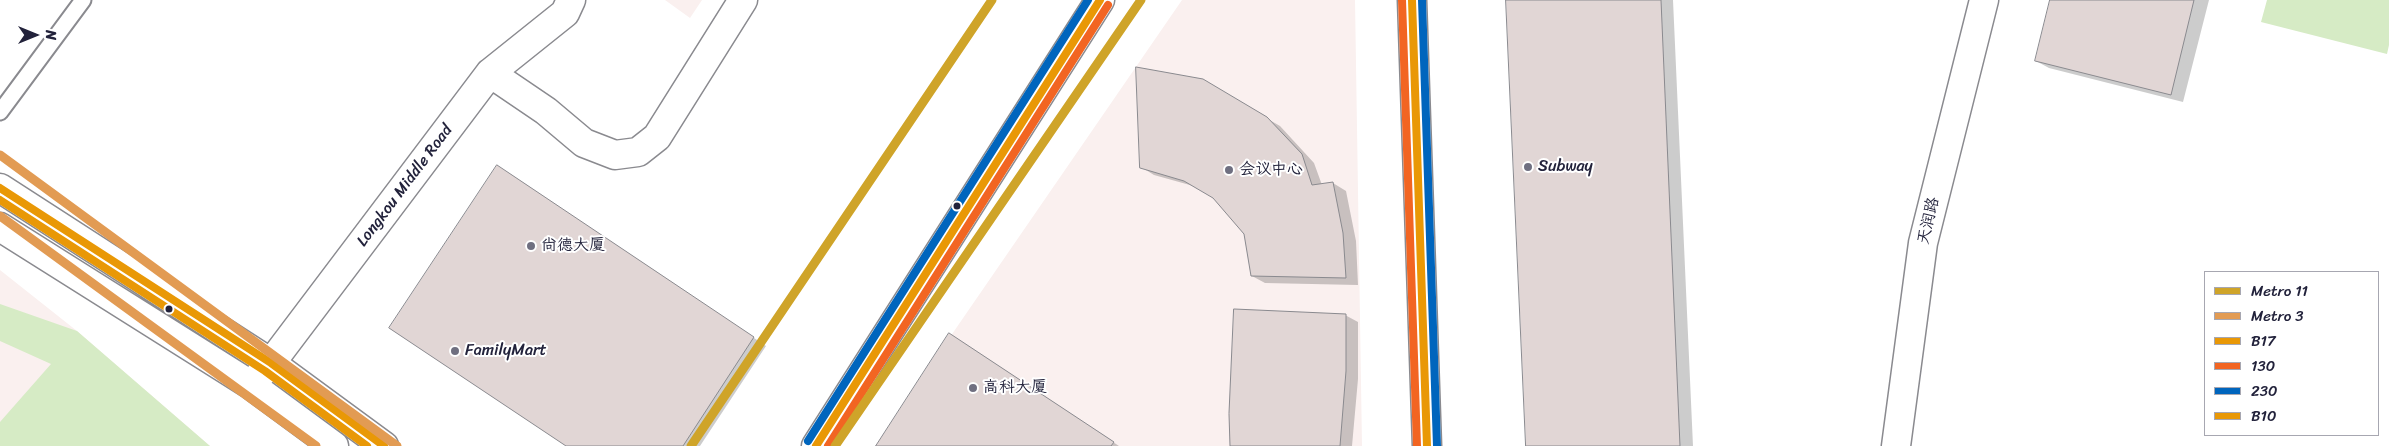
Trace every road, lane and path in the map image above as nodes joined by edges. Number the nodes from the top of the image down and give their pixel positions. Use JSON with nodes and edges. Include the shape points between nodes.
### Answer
{"nodes":[{"id":1,"x":83,"y":0,"type":"edge"},
{"id":2,"x":571,"y":0,"type":"edge"},
{"id":3,"x":743,"y":0,"type":"edge"},
{"id":4,"x":1100,"y":0,"type":"edge"},
{"id":5,"x":1412,"y":0,"type":"edge"},
{"id":6,"x":1984,"y":0,"type":"edge"},
{"id":7,"x":490,"y":73,"type":"junction"},
{"id":8,"x":0,"y":112,"type":"edge"},
{"id":9,"x":0,"y":188,"type":"edge"},
{"id":10,"x":0,"y":227,"type":"edge"},
{"id":11,"x":271,"y":363,"type":"junction"},
{"id":12,"x":251,"y":385,"type":"junction"},
{"id":13,"x":334,"y":446,"type":"edge"},
{"id":14,"x":384,"y":446,"type":"edge"},
{"id":15,"x":816,"y":446,"type":"edge"},
{"id":16,"x":1427,"y":446,"type":"edge"},
{"id":17,"x":1896,"y":446,"type":"edge"}],
"edges":[{"from":1,"to":8,"type":"lane"},
{"from":2,"to":7,"type":"main road","name":"Longkou Middle Road","via":[[565,13]]},
{"from":3,"to":7,"type":"main road","via":[[657,137],[638,152],[615,155],[584,142],[546,111]]},
{"from":4,"to":15,"type":"main road"},
{"from":5,"to":16,"type":"main road"},
{"from":6,"to":17,"type":"main road","name":"天润路","via":[[1923,243]]},
{"from":7,"to":11,"type":"main road","name":"Longkou Middle Road"},
{"from":9,"to":11,"type":"main road"},
{"from":10,"to":12,"type":"main road"},
{"from":11,"to":12,"type":"main road","name":"Longkou Middle Road"},
{"from":11,"to":14,"type":"main road"},
{"from":12,"to":13,"type":"main road"}]}
